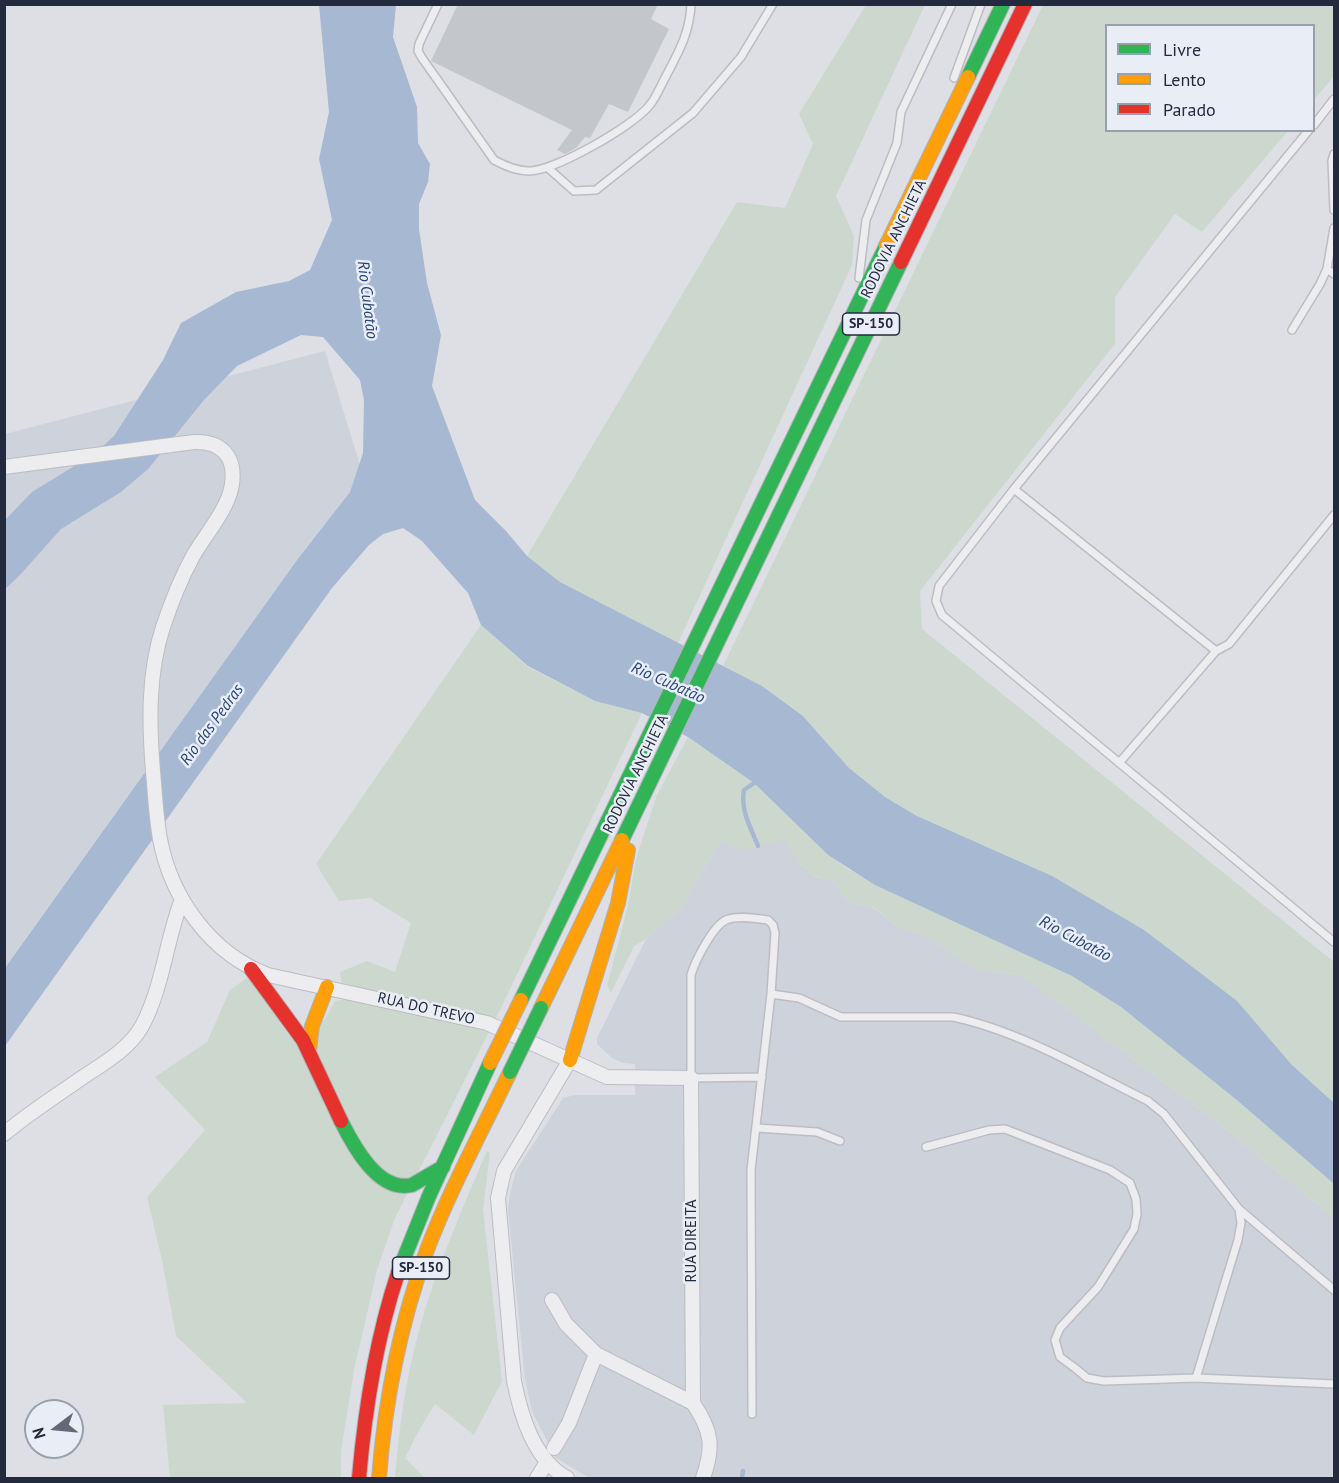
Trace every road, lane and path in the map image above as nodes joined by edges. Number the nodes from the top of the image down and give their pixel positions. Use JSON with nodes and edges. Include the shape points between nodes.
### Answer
{"nodes":[{"id":1,"x":438,"y":4,"type":"edge"},
{"id":2,"x":691,"y":4,"type":"edge"},
{"id":3,"x":773,"y":4,"type":"edge"},
{"id":4,"x":952,"y":4,"type":"edge"},
{"id":5,"x":981,"y":4,"type":"edge"},
{"id":6,"x":1003,"y":4,"type":"edge"},
{"id":7,"x":1025,"y":4,"type":"edge"},
{"id":8,"x":950,"y":90,"type":"dead end"},
{"id":9,"x":1333,"y":103,"type":"edge"},
{"id":10,"x":941,"y":112,"type":"dead end"},
{"id":11,"x":1315,"y":124,"type":"edge"},
{"id":12,"x":1307,"y":132,"type":"edge"},
{"id":13,"x":1335,"y":154,"type":"edge"},
{"id":14,"x":548,"y":168,"type":"junction"},
{"id":15,"x":914,"y":187,"type":"junction"},
{"id":16,"x":1335,"y":210,"type":"edge"},
{"id":17,"x":1335,"y":228,"type":"edge"},
{"id":18,"x":1327,"y":269,"type":"junction"},
{"id":19,"x":1335,"y":274,"type":"edge"},
{"id":20,"x":856,"y":304,"type":"junction"},
{"id":21,"x":1292,"y":330,"type":"dead end"},
{"id":22,"x":4,"y":467,"type":"edge"},
{"id":23,"x":1014,"y":489,"type":"junction"},
{"id":24,"x":1335,"y":515,"type":"edge"},
{"id":25,"x":1216,"y":651,"type":"junction"},
{"id":26,"x":1119,"y":763,"type":"junction"},
{"id":27,"x":634,"y":815,"type":"junction"},
{"id":28,"x":182,"y":899,"type":"junction"},
{"id":29,"x":1335,"y":942,"type":"edge"},
{"id":30,"x":251,"y":969,"type":"junction"},
{"id":31,"x":327,"y":987,"type":"junction"},
{"id":32,"x":771,"y":994,"type":"junction"},
{"id":33,"x":309,"y":1051,"type":"junction"},
{"id":34,"x":570,"y":1060,"type":"junction"},
{"id":35,"x":762,"y":1077,"type":"junction"},
{"id":36,"x":692,"y":1078,"type":"junction"},
{"id":37,"x":757,"y":1128,"type":"junction"},
{"id":38,"x":4,"y":1134,"type":"edge"},
{"id":39,"x":840,"y":1141,"type":"dead end"},
{"id":40,"x":926,"y":1147,"type":"dead end"},
{"id":41,"x":443,"y":1167,"type":"junction"},
{"id":42,"x":1239,"y":1209,"type":"junction"},
{"id":43,"x":1335,"y":1290,"type":"edge"},
{"id":44,"x":552,"y":1300,"type":"dead end"},
{"id":45,"x":596,"y":1354,"type":"junction"},
{"id":46,"x":1196,"y":1378,"type":"junction"},
{"id":47,"x":1335,"y":1384,"type":"edge"},
{"id":48,"x":693,"y":1403,"type":"junction"},
{"id":49,"x":752,"y":1414,"type":"dead end"},
{"id":50,"x":554,"y":1448,"type":"dead end"},
{"id":51,"x":547,"y":1462,"type":"junction"},
{"id":52,"x":360,"y":1479,"type":"edge"},
{"id":53,"x":379,"y":1479,"type":"edge"},
{"id":54,"x":537,"y":1479,"type":"edge"},
{"id":55,"x":567,"y":1479,"type":"edge"},
{"id":56,"x":703,"y":1479,"type":"edge"}],
"edges":[{"from":1,"to":14,"type":"lane","via":[[419,44],[422,58],[494,160],[529,171]]},
{"from":2,"to":14,"type":"lane","via":[[686,38],[651,105],[638,118]]},
{"from":3,"to":14,"type":"lane","via":[[741,57],[693,113],[596,190],[574,191]]},
{"from":4,"to":20,"type":"lane","via":[[901,112],[897,143],[866,220]]},
{"from":5,"to":8,"type":"lane"},
{"from":6,"to":15,"type":"highway","name":"RODOVIA ANCHIETA","number":"SP-150"},
{"from":7,"to":27,"type":"highway","name":"RODOVIA ANCHIETA","number":"SP-150"},
{"from":9,"to":11,"type":"lane"},
{"from":10,"to":15,"type":"lane"},
{"from":12,"to":23,"type":"lane"},
{"from":13,"to":16,"type":"lane"},
{"from":15,"to":20,"type":"highway","name":"RODOVIA ANCHIETA","number":"SP-150"},
{"from":17,"to":18,"type":"lane"},
{"from":18,"to":19,"type":"lane"},
{"from":18,"to":21,"type":"lane"},
{"from":20,"to":41,"type":"highway","name":"RODOVIA ANCHIETA","number":"SP-150","bridge":true},
{"from":22,"to":28,"type":"street","name":"RUA DO TREVO","via":[[205,441],[221,448],[233,467],[232,486],[193,556],[162,629],[153,662],[151,747],[160,839]]},
{"from":23,"to":25,"type":"lane"},
{"from":23,"to":26,"type":"lane","via":[[939,586],[936,601],[942,615]]},
{"from":24,"to":25,"type":"lane","via":[[1229,644]]},
{"from":25,"to":26,"type":"lane"},
{"from":26,"to":29,"type":"lane"},
{"from":27,"to":34,"type":"highway","via":[[618,903]]},
{"from":27,"to":53,"type":"highway","name":"RODOVIA ANCHIETA","number":"SP-150","bridge":true,"via":[[441,1217],[418,1279],[393,1369]]},
{"from":28,"to":30,"type":"street","name":"RUA DO TREVO","via":[[216,944]]},
{"from":28,"to":38,"type":"street","via":[[155,994],[141,1028],[110,1059]]},
{"from":30,"to":31,"type":"street","name":"RUA DO TREVO"},
{"from":30,"to":33,"type":"highway"},
{"from":31,"to":33,"type":"highway","via":[[313,1018]]},
{"from":31,"to":34,"type":"street","name":"RUA DO TREVO","via":[[487,1023]]},
{"from":32,"to":35,"type":"lane"},
{"from":32,"to":36,"type":"lane","via":[[773,924],[753,918],[720,923],[691,975]]},
{"from":32,"to":42,"type":"lane","via":[[799,998],[841,1017],[953,1017],[1007,1032],[1148,1101],[1181,1133]]},
{"from":33,"to":41,"type":"highway","via":[[354,1145],[371,1168],[399,1186],[416,1184]]},
{"from":34,"to":36,"type":"street","name":"RUA DO TREVO","via":[[607,1077]]},
{"from":34,"to":51,"type":"street","via":[[510,1158],[498,1198],[514,1381],[532,1437]]},
{"from":35,"to":36,"type":"lane"},
{"from":35,"to":37,"type":"lane"},
{"from":36,"to":48,"type":"street","name":"RUA DIREITA"},
{"from":37,"to":39,"type":"lane","via":[[817,1132]]},
{"from":37,"to":49,"type":"lane","via":[[750,1185]]},
{"from":40,"to":46,"type":"lane","via":[[1005,1129],[1110,1170],[1130,1183],[1136,1199],[1134,1229],[1098,1287],[1060,1328],[1055,1340],[1060,1357],[1087,1378],[1104,1381]]},
{"from":41,"to":52,"type":"highway","name":"RODOVIA ANCHIETA","number":"SP-150","via":[[398,1275],[381,1334],[363,1429]]},
{"from":42,"to":43,"type":"lane"},
{"from":42,"to":46,"type":"lane","via":[[1238,1240]]},
{"from":44,"to":45,"type":"street","via":[[566,1324]]},
{"from":45,"to":48,"type":"street"},
{"from":45,"to":50,"type":"street","via":[[569,1423]]},
{"from":46,"to":47,"type":"lane"},
{"from":48,"to":56,"type":"street","via":[[710,1438],[710,1458]]},
{"from":51,"to":54,"type":"street"},
{"from":51,"to":55,"type":"street"}]}
